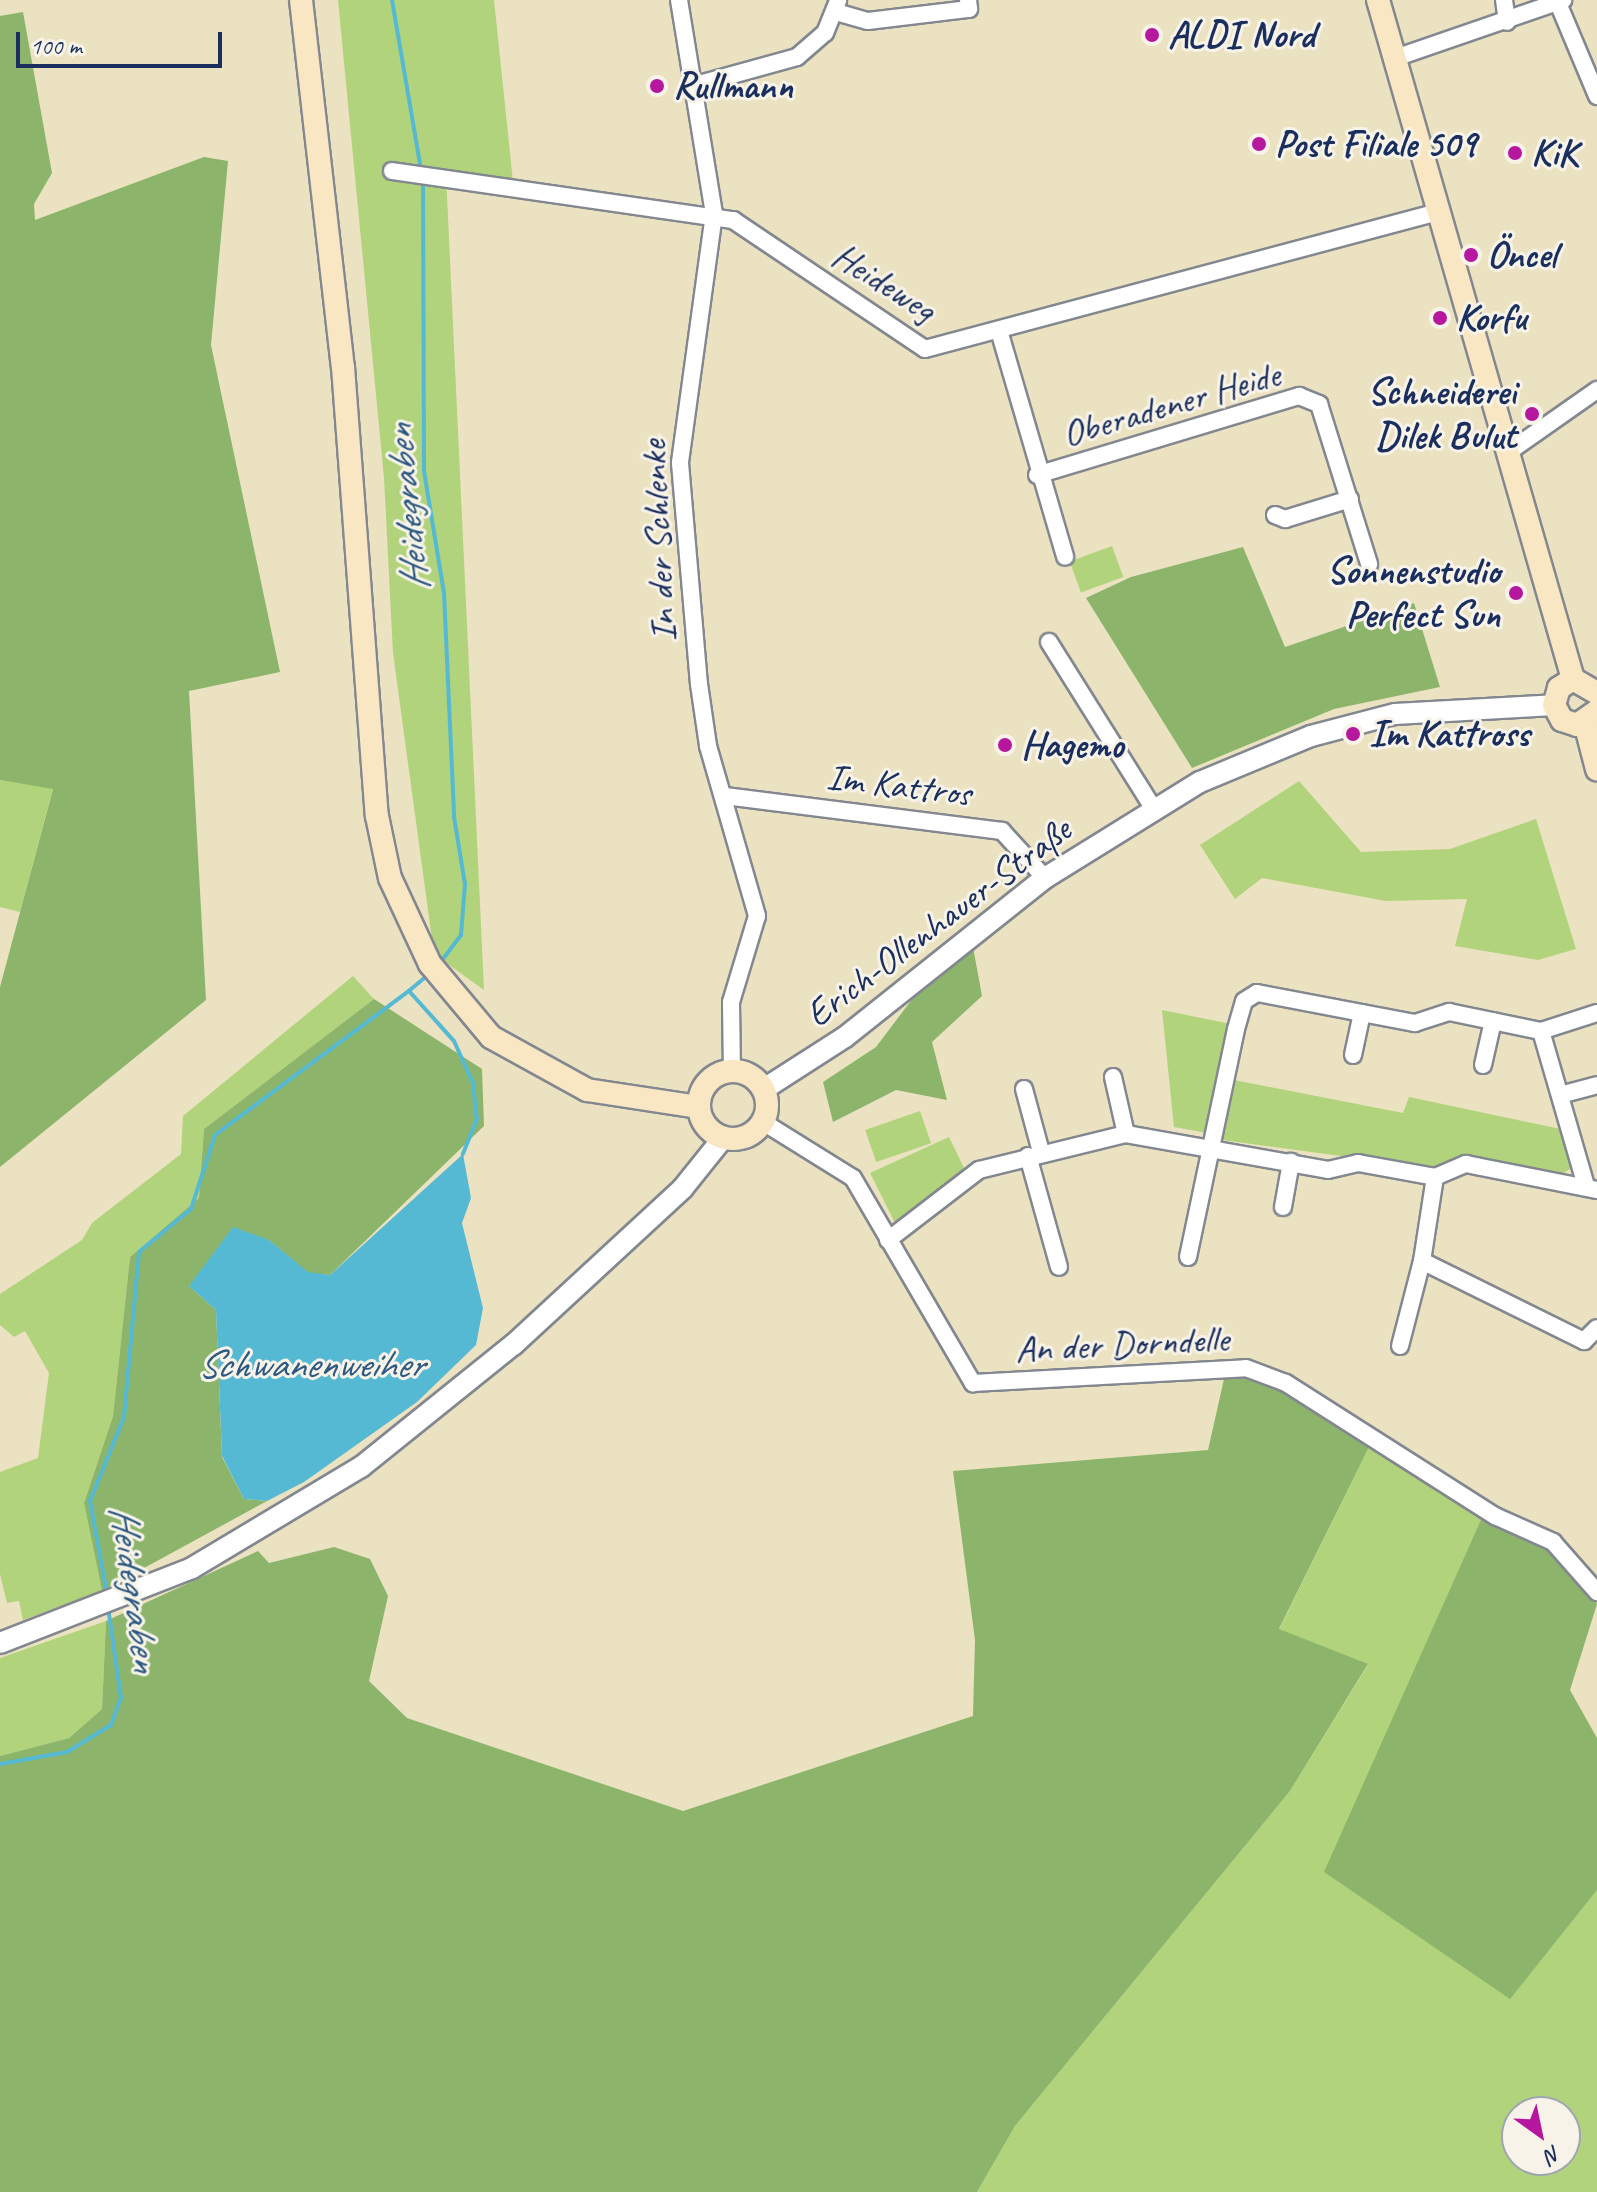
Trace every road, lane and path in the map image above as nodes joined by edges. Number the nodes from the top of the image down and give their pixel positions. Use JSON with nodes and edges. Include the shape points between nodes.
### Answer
{"nodes":[{"id":1,"x":301,"y":0,"type":"edge"},
{"id":2,"x":679,"y":0,"type":"edge"},
{"id":3,"x":968,"y":0,"type":"edge"},
{"id":4,"x":1378,"y":0,"type":"edge"},
{"id":5,"x":1504,"y":0,"type":"edge"},
{"id":6,"x":1560,"y":1,"type":"edge"},
{"id":7,"x":837,"y":6,"type":"edge"},
{"id":8,"x":1507,"y":22,"type":"junction"},
{"id":9,"x":1395,"y":58,"type":"junction"},
{"id":10,"x":692,"y":86,"type":"junction"},
{"id":11,"x":1597,"y":96,"type":"edge"},
{"id":12,"x":392,"y":171,"type":"dead end"},
{"id":13,"x":1438,"y":212,"type":"junction"},
{"id":14,"x":714,"y":214,"type":"junction"},
{"id":15,"x":1000,"y":334,"type":"junction"},
{"id":16,"x":1597,"y":390,"type":"edge"},
{"id":17,"x":1507,"y":453,"type":"junction"},
{"id":18,"x":1037,"y":475,"type":"junction"},
{"id":19,"x":1350,"y":499,"type":"junction"},
{"id":20,"x":1275,"y":515,"type":"dead end"},
{"id":21,"x":1065,"y":557,"type":"dead end"},
{"id":22,"x":1369,"y":564,"type":"dead end"},
{"id":23,"x":1049,"y":642,"type":"dead end"},
{"id":24,"x":1573,"y":679,"type":"junction"},
{"id":25,"x":1597,"y":693,"type":"edge"},
{"id":26,"x":1554,"y":705,"type":"junction"},
{"id":27,"x":1591,"y":717,"type":"edge"},
{"id":28,"x":1597,"y":769,"type":"edge"},
{"id":29,"x":725,"y":796,"type":"junction"},
{"id":30,"x":1153,"y":808,"type":"junction"},
{"id":31,"x":1045,"y":878,"type":"junction"},
{"id":32,"x":1362,"y":1013,"type":"junction"},
{"id":33,"x":1597,"y":1013,"type":"edge"},
{"id":34,"x":1493,"y":1021,"type":"junction"},
{"id":35,"x":1541,"y":1031,"type":"junction"},
{"id":36,"x":1353,"y":1055,"type":"dead end"},
{"id":37,"x":1483,"y":1065,"type":"dead end"},
{"id":38,"x":732,"y":1071,"type":"junction"},
{"id":39,"x":1113,"y":1077,"type":"dead end"},
{"id":40,"x":1597,"y":1085,"type":"edge"},
{"id":41,"x":764,"y":1089,"type":"junction"},
{"id":42,"x":1024,"y":1089,"type":"dead end"},
{"id":43,"x":1560,"y":1095,"type":"junction"},
{"id":44,"x":698,"y":1107,"type":"junction"},
{"id":45,"x":763,"y":1122,"type":"junction"},
{"id":46,"x":1126,"y":1134,"type":"junction"},
{"id":47,"x":723,"y":1138,"type":"junction"},
{"id":48,"x":1210,"y":1145,"type":"junction"},
{"id":49,"x":1034,"y":1154,"type":"junction"},
{"id":50,"x":1291,"y":1162,"type":"junction"},
{"id":51,"x":1435,"y":1177,"type":"junction"},
{"id":52,"x":1591,"y":1188,"type":"edge"},
{"id":53,"x":1283,"y":1207,"type":"dead end"},
{"id":54,"x":888,"y":1240,"type":"junction"},
{"id":55,"x":1188,"y":1257,"type":"dead end"},
{"id":56,"x":1422,"y":1261,"type":"junction"},
{"id":57,"x":1059,"y":1267,"type":"dead end"},
{"id":58,"x":1597,"y":1328,"type":"edge"},
{"id":59,"x":1400,"y":1346,"type":"dead end"},
{"id":60,"x":1597,"y":1592,"type":"edge"},
{"id":61,"x":0,"y":1643,"type":"edge"}],
"edges":[{"from":1,"to":44,"type":"main road","via":[[343,367],[377,816],[390,878],[417,942],[444,984],[491,1037],[547,1074],[619,1100]]},
{"from":2,"to":10,"type":"street","name":"In der Schlenke"},
{"from":3,"to":7,"type":"street","via":[[969,9],[868,21]]},
{"from":4,"to":9,"type":"main road"},
{"from":5,"to":8,"type":"street"},
{"from":6,"to":8,"type":"street"},
{"from":6,"to":11,"type":"street"},
{"from":7,"to":10,"type":"street","via":[[818,42],[797,57]]},
{"from":8,"to":9,"type":"street"},
{"from":9,"to":13,"type":"main road"},
{"from":10,"to":14,"type":"street","name":"In der Schlenke"},
{"from":12,"to":14,"type":"street","name":"Heideweg"},
{"from":13,"to":15,"type":"street","name":"Heideweg"},
{"from":13,"to":17,"type":"main road"},
{"from":14,"to":15,"type":"street","name":"Heideweg","via":[[733,220],[912,346],[944,347]]},
{"from":14,"to":29,"type":"street","name":"In der Schlenke","via":[[680,463],[703,718]]},
{"from":15,"to":18,"type":"street","name":"Oberadener Heide"},
{"from":16,"to":17,"type":"street"},
{"from":17,"to":24,"type":"main road"},
{"from":18,"to":19,"type":"street","name":"Oberadener Heide","via":[[1299,396],[1319,404]]},
{"from":18,"to":21,"type":"street","name":"Oberadener Heide"},
{"from":19,"to":20,"type":"street","via":[[1285,519]]},
{"from":19,"to":22,"type":"street","name":"Oberadener Heide"},
{"from":23,"to":30,"type":"street"},
{"from":24,"to":25,"type":"main road"},
{"from":24,"to":26,"type":"main road","via":[[1559,688]]},
{"from":26,"to":27,"type":"main road","via":[[1562,720]]},
{"from":26,"to":30,"type":"street","name":"Erich-Ollenhauer-Straße","via":[[1450,706],[1346,726],[1244,761]]},
{"from":27,"to":28,"type":"main road"},
{"from":29,"to":31,"type":"street","name":"Im Kattros","via":[[1002,831]]},
{"from":29,"to":38,"type":"street","name":"In der Schlenke","via":[[757,916],[731,1002]]},
{"from":30,"to":31,"type":"street","name":"Erich-Ollenhauer-Straße"},
{"from":31,"to":41,"type":"street","name":"Erich-Ollenhauer-Straße","via":[[845,1037]]},
{"from":32,"to":34,"type":"street","via":[[1415,1023],[1449,1012]]},
{"from":32,"to":36,"type":"street"},
{"from":32,"to":48,"type":"street","via":[[1249,994]]},
{"from":33,"to":35,"type":"street"},
{"from":34,"to":35,"type":"street"},
{"from":34,"to":37,"type":"street"},
{"from":35,"to":43,"type":"street"},
{"from":38,"to":41,"type":"main road"},
{"from":38,"to":44,"type":"main road","via":[[712,1078]]},
{"from":39,"to":46,"type":"street"},
{"from":40,"to":43,"type":"street"},
{"from":41,"to":45,"type":"main road"},
{"from":42,"to":49,"type":"street"},
{"from":43,"to":52,"type":"street"},
{"from":44,"to":47,"type":"main road","via":[[706,1127]]},
{"from":45,"to":47,"type":"main road","via":[[746,1137]]},
{"from":45,"to":54,"type":"street","name":"An der Dorndelle","via":[[853,1178]]},
{"from":46,"to":48,"type":"street"},
{"from":46,"to":49,"type":"street"},
{"from":47,"to":61,"type":"street","via":[[683,1188],[513,1345],[398,1439],[251,1537],[107,1606]]},
{"from":48,"to":50,"type":"street"},
{"from":48,"to":55,"type":"street"},
{"from":49,"to":54,"type":"street","via":[[967,1177]]},
{"from":49,"to":57,"type":"street"},
{"from":50,"to":51,"type":"street","via":[[1328,1170],[1358,1163]]},
{"from":50,"to":53,"type":"street"},
{"from":51,"to":52,"type":"street","via":[[1466,1164]]},
{"from":51,"to":56,"type":"street"},
{"from":54,"to":60,"type":"street","name":"An der Dorndelle","via":[[973,1383],[1246,1368],[1286,1383],[1495,1516],[1553,1542]]},
{"from":56,"to":58,"type":"street","via":[[1584,1341]]},
{"from":56,"to":59,"type":"street"}]}
